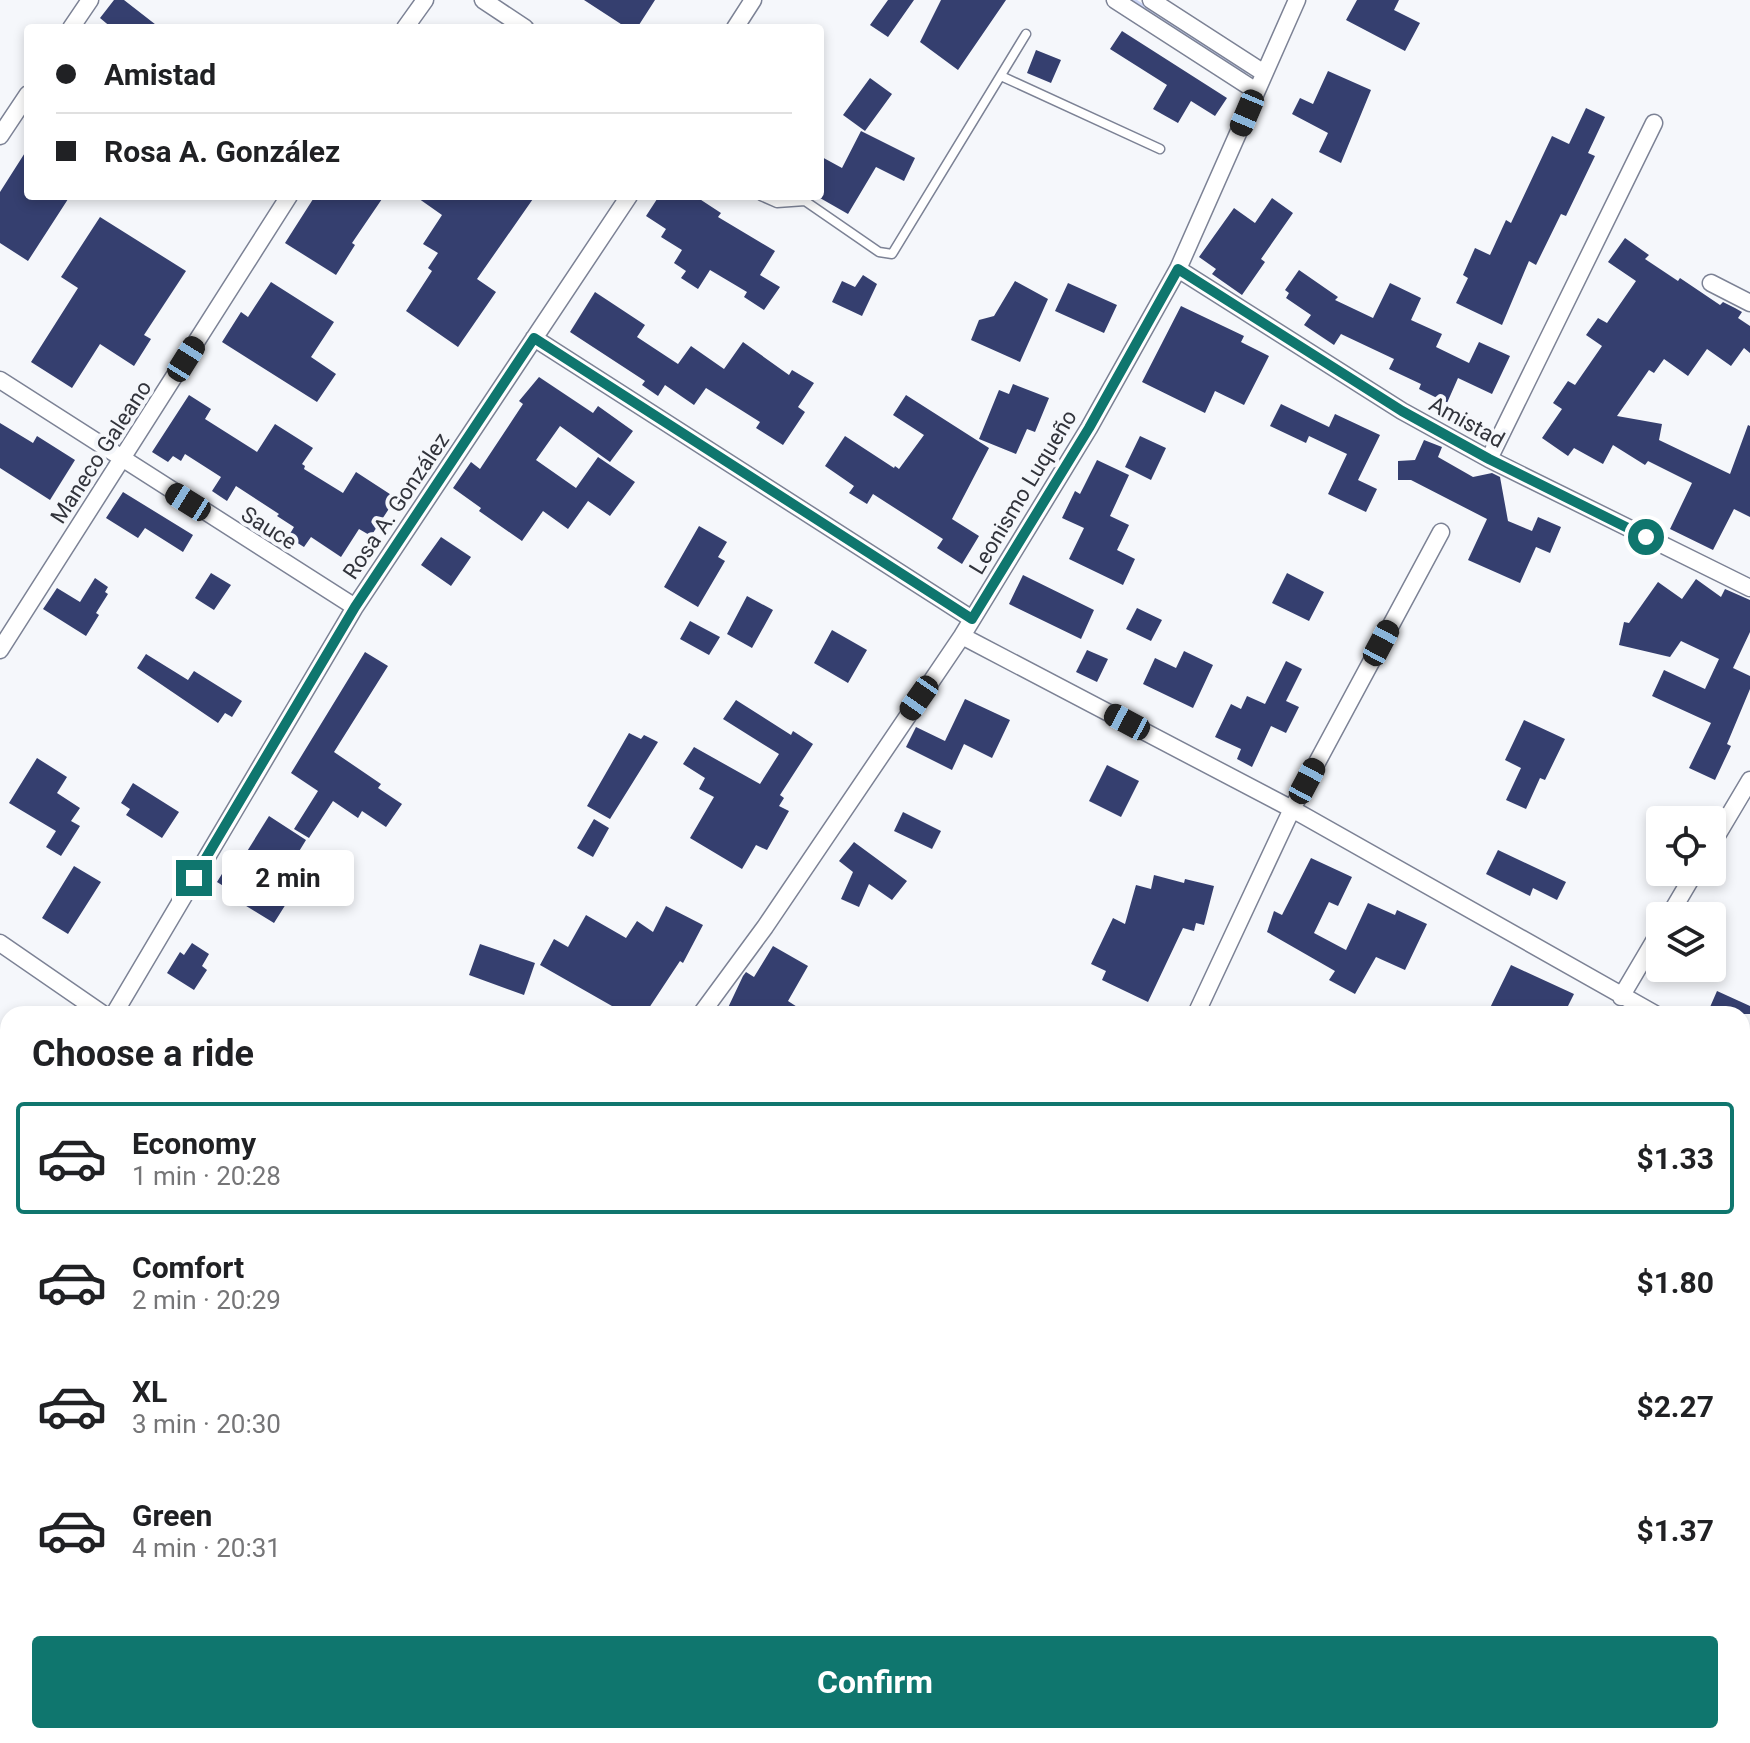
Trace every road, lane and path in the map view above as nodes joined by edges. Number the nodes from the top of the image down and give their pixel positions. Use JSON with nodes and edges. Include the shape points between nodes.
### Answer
{"nodes":[{"id":1,"x":90,"y":0,"type":"edge"},
{"id":2,"x":425,"y":0,"type":"edge"},
{"id":3,"x":483,"y":0,"type":"edge"},
{"id":4,"x":753,"y":0,"type":"edge"},
{"id":5,"x":1115,"y":0,"type":"edge"},
{"id":6,"x":1151,"y":0,"type":"edge"},
{"id":7,"x":1297,"y":0,"type":"edge"},
{"id":8,"x":74,"y":24,"type":"edge"},
{"id":9,"x":408,"y":24,"type":"edge"},
{"id":10,"x":519,"y":24,"type":"edge"},
{"id":11,"x":738,"y":24,"type":"edge"},
{"id":12,"x":1026,"y":34,"type":"dead end"},
{"id":13,"x":1264,"y":73,"type":"junction"},
{"id":14,"x":1001,"y":76,"type":"junction"},
{"id":15,"x":1256,"y":91,"type":"junction"},
{"id":16,"x":24,"y":100,"type":"edge"},
{"id":17,"x":1654,"y":123,"type":"dead end"},
{"id":18,"x":0,"y":136,"type":"edge"},
{"id":19,"x":1160,"y":149,"type":"dead end"},
{"id":20,"x":286,"y":200,"type":"edge"},
{"id":21,"x":626,"y":200,"type":"edge"},
{"id":22,"x":770,"y":200,"type":"edge"},
{"id":23,"x":1178,"y":269,"type":"junction"},
{"id":24,"x":1711,"y":283,"type":"dead end"},
{"id":25,"x":1750,"y":303,"type":"edge"},
{"id":26,"x":534,"y":338,"type":"junction"},
{"id":27,"x":0,"y":380,"type":"edge"},
{"id":28,"x":1489,"y":459,"type":"junction"},
{"id":29,"x":123,"y":460,"type":"junction"},
{"id":30,"x":1441,"y":532,"type":"dead end"},
{"id":31,"x":1750,"y":588,"type":"edge"},
{"id":32,"x":355,"y":607,"type":"junction"},
{"id":33,"x":972,"y":619,"type":"junction"},
{"id":34,"x":962,"y":636,"type":"junction"},
{"id":35,"x":0,"y":650,"type":"edge"},
{"id":36,"x":1750,"y":780,"type":"edge"},
{"id":37,"x":1292,"y":809,"type":"junction"},
{"id":38,"x":1726,"y":820,"type":"edge"},
{"id":39,"x":0,"y":943,"type":"edge"},
{"id":40,"x":1646,"y":955,"type":"edge"},
{"id":41,"x":1621,"y":997,"type":"junction"},
{"id":42,"x":91,"y":1006,"type":"edge"},
{"id":43,"x":119,"y":1006,"type":"edge"},
{"id":44,"x":707,"y":1006,"type":"edge"},
{"id":45,"x":1200,"y":1006,"type":"edge"},
{"id":46,"x":1637,"y":1006,"type":"edge"}],
"edges":[{"from":1,"to":8,"type":"street"},
{"from":2,"to":9,"type":"street"},
{"from":3,"to":10,"type":"street"},
{"from":4,"to":11,"type":"street"},
{"from":5,"to":15,"type":"street"},
{"from":6,"to":13,"type":"street"},
{"from":7,"to":13,"type":"street","name":"Leonismo Luqueño"},
{"from":12,"to":14,"type":"lane"},
{"from":13,"to":15,"type":"street","name":"Leonismo Luqueño"},
{"from":14,"to":19,"type":"lane"},
{"from":14,"to":22,"type":"lane","via":[[892,254],[879,252],[805,201]]},
{"from":15,"to":23,"type":"street","name":"Leonismo Luqueño"},
{"from":16,"to":18,"type":"street"},
{"from":17,"to":28,"type":"street"},
{"from":20,"to":29,"type":"street","name":"Maneco Galeano"},
{"from":21,"to":26,"type":"street","name":"Rosa A. González"},
{"from":23,"to":28,"type":"street","name":"Amistad","via":[[1402,411]]},
{"from":23,"to":33,"type":"street","name":"Leonismo Luqueño"},
{"from":24,"to":25,"type":"street"},
{"from":26,"to":32,"type":"street","name":"Rosa A. González"},
{"from":26,"to":33,"type":"street"},
{"from":27,"to":29,"type":"street","name":"Sauce"},
{"from":28,"to":31,"type":"street","name":"Amistad"},
{"from":29,"to":32,"type":"street","name":"Sauce"},
{"from":29,"to":35,"type":"street","name":"Maneco Galeano"},
{"from":30,"to":37,"type":"street"},
{"from":32,"to":43,"type":"street","name":"Rosa A. González"},
{"from":33,"to":34,"type":"street","name":"Leonismo Luqueño"},
{"from":34,"to":37,"type":"street"},
{"from":34,"to":44,"type":"street","name":"Leonismo Luqueño"},
{"from":36,"to":38,"type":"street"},
{"from":37,"to":41,"type":"street"},
{"from":37,"to":45,"type":"street"},
{"from":39,"to":42,"type":"street"},
{"from":40,"to":41,"type":"street"},
{"from":41,"to":46,"type":"street"}]}
